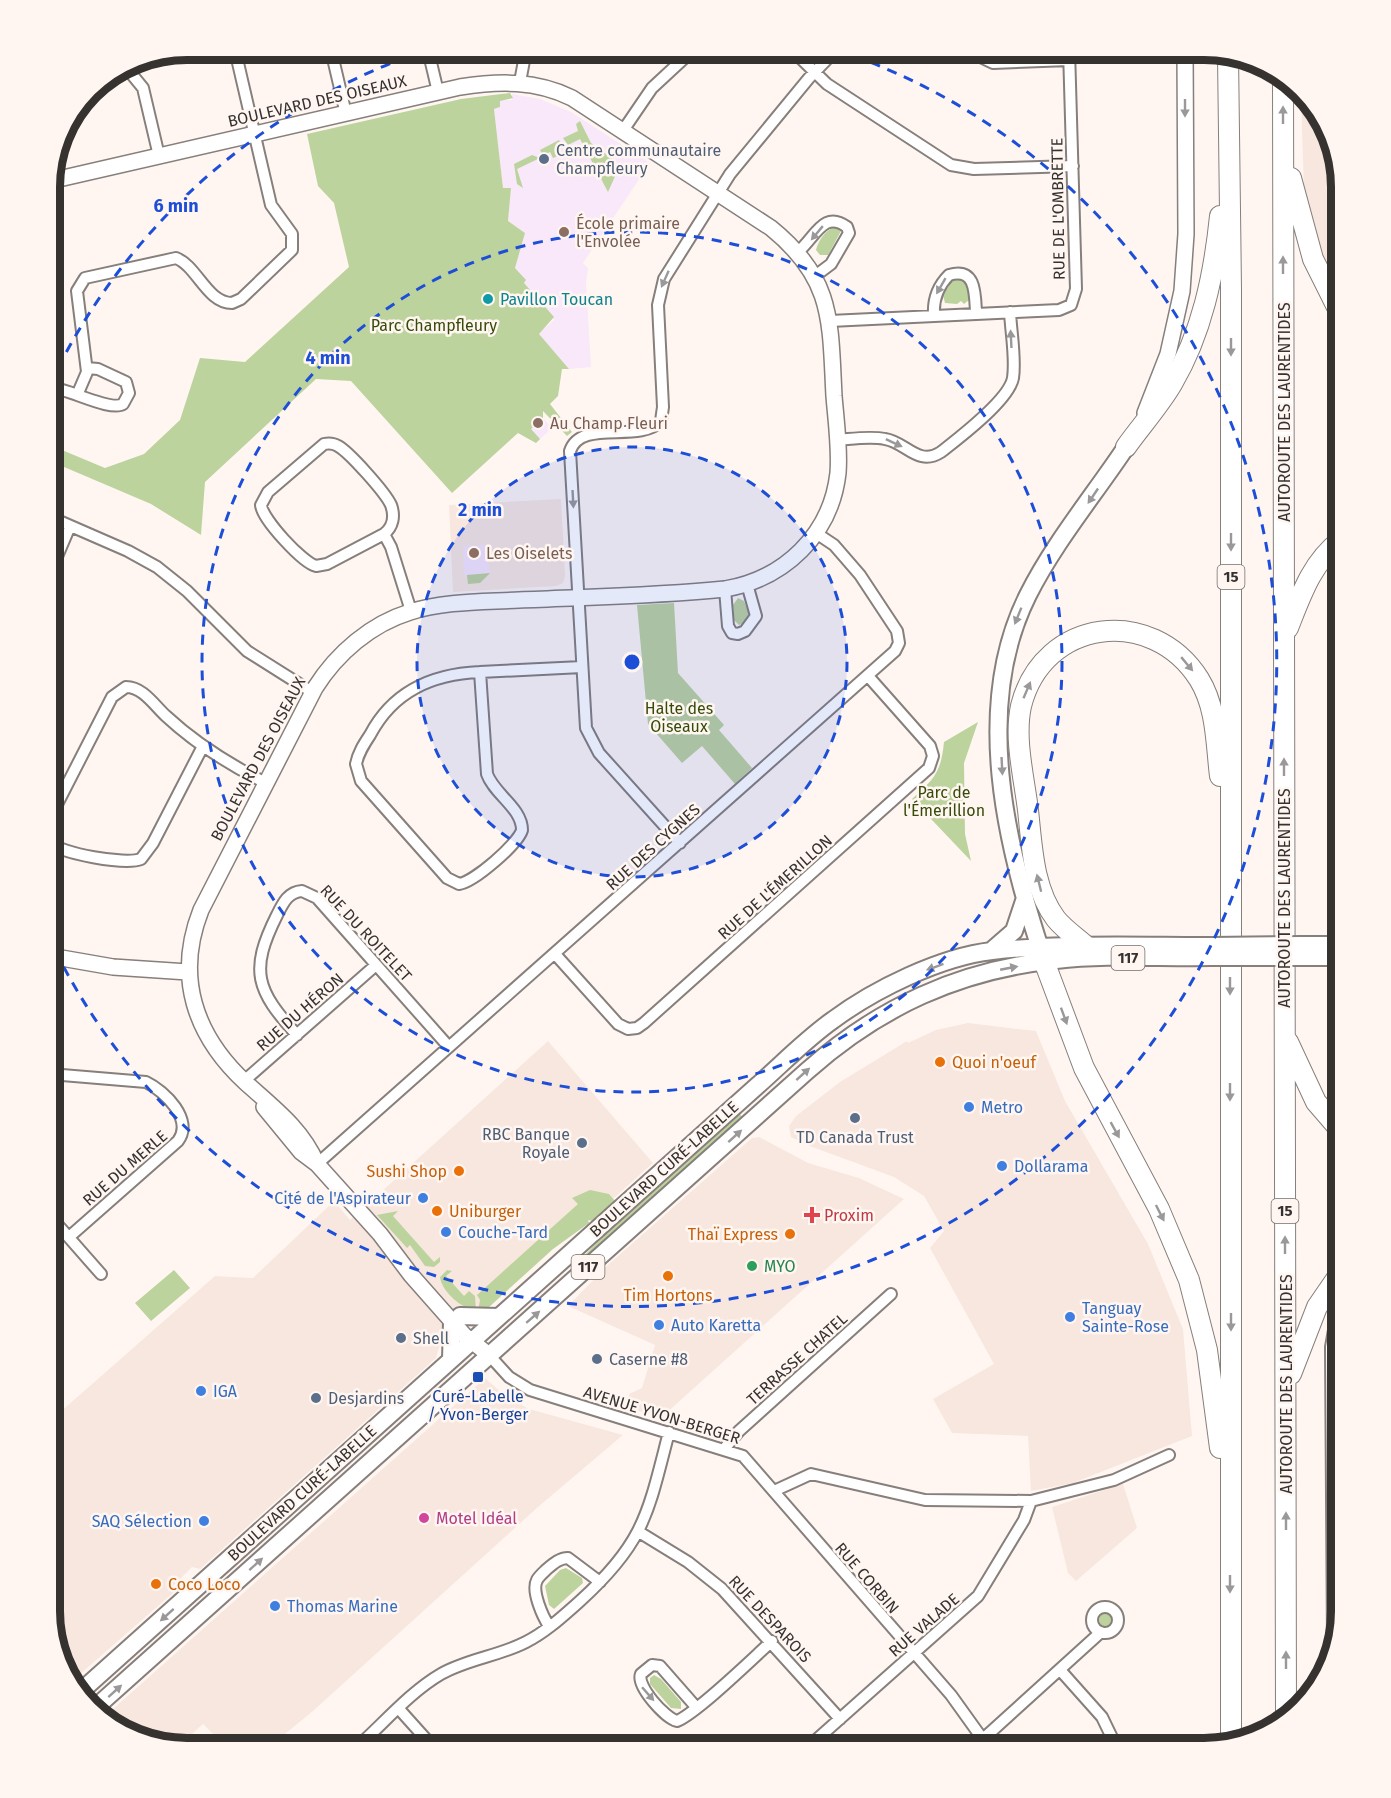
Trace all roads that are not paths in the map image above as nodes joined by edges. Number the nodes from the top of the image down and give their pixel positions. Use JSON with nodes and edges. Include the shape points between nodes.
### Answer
{"nodes":[{"id":1,"x":237,"y":60,"type":"edge"},
{"id":2,"x":333,"y":60,"type":"edge"},
{"id":3,"x":430,"y":60,"type":"edge"},
{"id":4,"x":524,"y":60,"type":"edge"},
{"id":5,"x":682,"y":60,"type":"edge"},
{"id":6,"x":801,"y":60,"type":"edge"},
{"id":7,"x":826,"y":60,"type":"edge"},
{"id":8,"x":987,"y":60,"type":"edge"},
{"id":9,"x":1022,"y":60,"type":"edge"},
{"id":10,"x":1069,"y":60,"type":"edge"},
{"id":11,"x":1185,"y":60,"type":"edge"},
{"id":12,"x":1228,"y":62,"type":"edge"},
{"id":13,"x":131,"y":73,"type":"edge"},
{"id":14,"x":813,"y":73,"type":"junction"},
{"id":15,"x":520,"y":82,"type":"junction"},
{"id":16,"x":1283,"y":88,"type":"edge"},
{"id":17,"x":438,"y":92,"type":"junction"},
{"id":18,"x":1228,"y":112,"type":"junction"},
{"id":19,"x":346,"y":114,"type":"junction"},
{"id":20,"x":622,"y":132,"type":"junction"},
{"id":21,"x":254,"y":135,"type":"junction"},
{"id":22,"x":1283,"y":150,"type":"junction"},
{"id":23,"x":159,"y":156,"type":"junction"},
{"id":24,"x":1073,"y":166,"type":"junction"},
{"id":25,"x":60,"y":179,"type":"edge"},
{"id":26,"x":718,"y":194,"type":"junction"},
{"id":27,"x":798,"y":252,"type":"junction"},
{"id":28,"x":815,"y":276,"type":"junction"},
{"id":29,"x":1331,"y":295,"type":"edge"},
{"id":30,"x":1010,"y":312,"type":"junction"},
{"id":31,"x":976,"y":313,"type":"junction"},
{"id":32,"x":934,"y":315,"type":"junction"},
{"id":33,"x":830,"y":321,"type":"junction"},
{"id":34,"x":87,"y":368,"type":"junction"},
{"id":35,"x":60,"y":389,"type":"edge"},
{"id":36,"x":78,"y":393,"type":"junction"},
{"id":37,"x":837,"y":440,"type":"junction"},
{"id":38,"x":1126,"y":447,"type":"junction"},
{"id":39,"x":60,"y":522,"type":"edge"},
{"id":40,"x":70,"y":526,"type":"junction"},
{"id":41,"x":816,"y":533,"type":"junction"},
{"id":42,"x":384,"y":534,"type":"junction"},
{"id":43,"x":1331,"y":549,"type":"edge"},
{"id":44,"x":60,"y":550,"type":"edge"},
{"id":45,"x":747,"y":584,"type":"junction"},
{"id":46,"x":725,"y":589,"type":"junction"},
{"id":47,"x":578,"y":597,"type":"junction"},
{"id":48,"x":411,"y":612,"type":"junction"},
{"id":49,"x":1284,"y":639,"type":"junction"},
{"id":50,"x":582,"y":667,"type":"junction"},
{"id":51,"x":480,"y":672,"type":"junction"},
{"id":52,"x":868,"y":676,"type":"junction"},
{"id":53,"x":312,"y":692,"type":"junction"},
{"id":54,"x":203,"y":746,"type":"junction"},
{"id":55,"x":266,"y":783,"type":"junction"},
{"id":56,"x":60,"y":798,"type":"edge"},
{"id":57,"x":680,"y":843,"type":"junction"},
{"id":58,"x":60,"y":849,"type":"edge"},
{"id":59,"x":1230,"y":864,"type":"junction"},
{"id":60,"x":1024,"y":901,"type":"junction"},
{"id":61,"x":1086,"y":946,"type":"junction"},
{"id":62,"x":1331,"y":947,"type":"edge"},
{"id":63,"x":991,"y":951,"type":"junction"},
{"id":64,"x":1211,"y":951,"type":"junction"},
{"id":65,"x":1303,"y":951,"type":"junction"},
{"id":66,"x":555,"y":954,"type":"junction"},
{"id":67,"x":1042,"y":954,"type":"junction"},
{"id":68,"x":1331,"y":955,"type":"edge"},
{"id":69,"x":60,"y":958,"type":"edge"},
{"id":70,"x":376,"y":964,"type":"junction"},
{"id":71,"x":188,"y":972,"type":"junction"},
{"id":72,"x":297,"y":1035,"type":"junction"},
{"id":73,"x":1285,"y":1036,"type":"junction"},
{"id":74,"x":449,"y":1047,"type":"junction"},
{"id":75,"x":60,"y":1075,"type":"edge"},
{"id":76,"x":244,"y":1081,"type":"junction"},
{"id":77,"x":1331,"y":1122,"type":"edge"},
{"id":78,"x":317,"y":1164,"type":"junction"},
{"id":79,"x":60,"y":1227,"type":"edge"},
{"id":80,"x":69,"y":1237,"type":"junction"},
{"id":81,"x":101,"y":1274,"type":"dead end"},
{"id":82,"x":1331,"y":1287,"type":"edge"},
{"id":83,"x":891,"y":1294,"type":"dead end"},
{"id":84,"x":499,"y":1317,"type":"junction"},
{"id":85,"x":456,"y":1319,"type":"junction"},
{"id":86,"x":475,"y":1339,"type":"junction"},
{"id":87,"x":489,"y":1355,"type":"junction"},
{"id":88,"x":451,"y":1360,"type":"junction"},
{"id":89,"x":1286,"y":1387,"type":"junction"},
{"id":90,"x":669,"y":1432,"type":"junction"},
{"id":91,"x":725,"y":1448,"type":"junction"},
{"id":92,"x":1169,"y":1455,"type":"dead end"},
{"id":93,"x":774,"y":1491,"type":"junction"},
{"id":94,"x":1031,"y":1501,"type":"junction"},
{"id":95,"x":1230,"y":1525,"type":"junction"},
{"id":96,"x":639,"y":1532,"type":"junction"},
{"id":97,"x":600,"y":1582,"type":"junction"},
{"id":98,"x":549,"y":1626,"type":"junction"},
{"id":99,"x":1101,"y":1632,"type":"dead end"},
{"id":100,"x":772,"y":1641,"type":"junction"},
{"id":101,"x":914,"y":1653,"type":"junction"},
{"id":102,"x":1061,"y":1671,"type":"junction"},
{"id":103,"x":85,"y":1687,"type":"edge"},
{"id":104,"x":100,"y":1704,"type":"edge"},
{"id":105,"x":696,"y":1707,"type":"junction"},
{"id":106,"x":1286,"y":1708,"type":"edge"},
{"id":107,"x":399,"y":1709,"type":"junction"},
{"id":108,"x":840,"y":1719,"type":"junction"},
{"id":109,"x":1231,"y":1735,"type":"edge"},
{"id":110,"x":368,"y":1738,"type":"edge"},
{"id":111,"x":424,"y":1738,"type":"edge"},
{"id":112,"x":819,"y":1738,"type":"edge"},
{"id":113,"x":982,"y":1738,"type":"edge"},
{"id":114,"x":992,"y":1738,"type":"edge"},
{"id":115,"x":1112,"y":1738,"type":"edge"}],
"edges":[{"from":1,"to":21,"type":"street"},
{"from":2,"to":19,"type":"street"},
{"from":3,"to":17,"type":"street"},
{"from":4,"to":15,"type":"street"},
{"from":5,"to":20,"type":"street","via":[[652,88]]},
{"from":6,"to":14,"type":"street"},
{"from":7,"to":14,"type":"street"},
{"from":8,"to":9,"type":"street"},
{"from":10,"to":24,"type":"street","name":"RUE DE L'OMBRETTE"},
{"from":11,"to":38,"type":"street","one_way":true,"via":[[1185,243],[1180,304],[1160,378]]},
{"from":12,"to":18,"type":"highway","number":"15"},
{"from":13,"to":23,"type":"street","via":[[143,88]]},
{"from":14,"to":24,"type":"street","via":[[956,166]]},
{"from":14,"to":26,"type":"street"},
{"from":15,"to":17,"type":"street","name":"BOULEVARD DES OISEAUX"},
{"from":15,"to":20,"type":"street","name":"BOULEVARD DES OISEAUX","via":[[567,96]]},
{"from":22,"to":16,"type":"highway","name":"AUTOROUTE DES LAURENTIDES","number":"15","one_way":true},
{"from":17,"to":19,"type":"street","name":"BOULEVARD DES OISEAUX"},
{"from":18,"to":38,"type":"highway","via":[[1217,245],[1202,315],[1171,386]]},
{"from":18,"to":59,"type":"highway","number":"15","one_way":true},
{"from":19,"to":21,"type":"street","name":"BOULEVARD DES OISEAUX"},
{"from":20,"to":26,"type":"street","name":"BOULEVARD DES OISEAUX"},
{"from":21,"to":23,"type":"street","name":"BOULEVARD DES OISEAUX"},
{"from":21,"to":34,"type":"street","via":[[272,208],[292,234],[290,252],[239,300],[230,303],[219,300],[176,258],[87,277],[77,291]]},
{"from":22,"to":29,"type":"highway","via":[[1313,259]]},
{"from":49,"to":22,"type":"highway","name":"AUTOROUTE DES LAURENTIDES","number":"15","one_way":true},
{"from":23,"to":25,"type":"street","name":"BOULEVARD DES OISEAUX"},
{"from":24,"to":30,"type":"street","name":"RUE DE L'OMBRETTE","via":[[1074,301],[1063,310]]},
{"from":26,"to":27,"type":"street","name":"BOULEVARD DES OISEAUX","via":[[771,228]]},
{"from":26,"to":47,"type":"street","one_way":true,"via":[[673,262],[660,290],[661,420],[644,431],[588,434],[571,449]]},
{"from":27,"to":28,"type":"street","name":"BOULEVARD DES OISEAUX"},
{"from":28,"to":27,"type":"street","one_way":true,"via":[[834,261],[849,234],[847,227],[835,220],[828,221]]},
{"from":28,"to":33,"type":"street","name":"BOULEVARD DES OISEAUX"},
{"from":30,"to":31,"type":"street","name":"RUE DE L'OMBRETTE"},
{"from":37,"to":30,"type":"street","one_way":true,"via":[[888,439],[922,457],[941,452],[1002,399],[1011,385]]},
{"from":31,"to":32,"type":"street","name":"RUE DE L'OMBRETTE"},
{"from":31,"to":32,"type":"street","one_way":true,"via":[[974,283],[969,276],[958,273],[943,282],[934,300]]},
{"from":32,"to":33,"type":"street","name":"RUE DE L'OMBRETTE"},
{"from":33,"to":37,"type":"street","name":"BOULEVARD DES OISEAUX"},
{"from":34,"to":36,"type":"street"},
{"from":34,"to":36,"type":"street","via":[[124,380],[128,395],[123,404],[114,408]]},
{"from":35,"to":36,"type":"street"},
{"from":37,"to":41,"type":"street","name":"BOULEVARD DES OISEAUX","via":[[837,480]]},
{"from":38,"to":60,"type":"main road","one_way":true,"via":[[1033,585],[1005,658],[1000,706],[1003,786],[1009,841]]},
{"from":39,"to":40,"type":"street"},
{"from":40,"to":44,"type":"street"},
{"from":40,"to":53,"type":"street","via":[[128,551],[165,573],[247,651]]},
{"from":41,"to":45,"type":"street","name":"BOULEVARD DES OISEAUX","via":[[783,567]]},
{"from":41,"to":52,"type":"street","name":"RUE DES CYGNES","via":[[834,545],[857,571],[898,634],[895,651]]},
{"from":42,"to":42,"type":"street","via":[[392,524],[390,503],[346,452],[331,443],[318,448],[261,501],[267,519],[313,566],[327,564]]},
{"from":42,"to":48,"type":"street"},
{"from":43,"to":49,"type":"highway","via":[[1314,570]]},
{"from":45,"to":46,"type":"street","name":"BOULEVARD DES OISEAUX"},
{"from":45,"to":46,"type":"street","via":[[756,616],[738,634],[729,629]]},
{"from":46,"to":47,"type":"street","name":"BOULEVARD DES OISEAUX"},
{"from":47,"to":48,"type":"street","name":"BOULEVARD DES OISEAUX","via":[[465,603]]},
{"from":47,"to":50,"type":"street"},
{"from":48,"to":53,"type":"street","name":"BOULEVARD DES OISEAUX","via":[[353,644]]},
{"from":73,"to":49,"type":"highway","name":"AUTOROUTE DES LAURENTIDES","number":"15","one_way":true},
{"from":50,"to":51,"type":"street"},
{"from":50,"to":57,"type":"street","via":[[585,720],[592,743]]},
{"from":51,"to":51,"type":"street","via":[[430,680],[400,696],[376,723],[356,764],[361,780],[447,878],[459,884],[473,879],[519,838],[522,830],[518,816],[493,788],[487,774]]},
{"from":52,"to":57,"type":"street","name":"RUE DES CYGNES"},
{"from":52,"to":66,"type":"street","name":"RUE DE L'ÉMERILLON","via":[[930,747],[933,756],[929,768],[661,1008],[637,1028],[622,1027]]},
{"from":53,"to":55,"type":"street","name":"BOULEVARD DES OISEAUX"},
{"from":54,"to":55,"type":"street"},
{"from":54,"to":56,"type":"street","via":[[138,689],[122,688],[112,697]]},
{"from":54,"to":58,"type":"street","via":[[141,859],[130,861]]},
{"from":55,"to":71,"type":"street","name":"BOULEVARD DES OISEAUX","via":[[201,910],[191,939]]},
{"from":57,"to":66,"type":"street","name":"RUE DES CYGNES"},
{"from":61,"to":59,"type":"highway","one_way":true,"via":[[1056,920],[1040,888],[1019,733],[1022,704],[1033,678],[1046,661],[1071,642],[1105,630],[1134,632],[1164,644],[1192,669],[1212,707]]},
{"from":59,"to":95,"type":"highway","number":"15","one_way":true},
{"from":60,"to":63,"type":"main road","via":[[1014,931]]},
{"from":60,"to":67,"type":"main road"},
{"from":61,"to":64,"type":"main road","name":"BOULEVARD CURÉ-LABELLE","number":"117"},
{"from":61,"to":67,"type":"main road","name":"BOULEVARD CURÉ-LABELLE","number":"117"},
{"from":62,"to":65,"type":"main road","name":"BOULEVARD CURÉ-LABELLE","number":"117"},
{"from":63,"to":67,"type":"main road","name":"BOULEVARD CURÉ-LABELLE","number":"117"},
{"from":63,"to":84,"type":"main road","name":"BOULEVARD CURÉ-LABELLE","number":"117","one_way":true,"via":[[905,979],[834,1020]]},
{"from":64,"to":65,"type":"main road","name":"BOULEVARD CURÉ-LABELLE","number":"117","bridge":true},
{"from":64,"to":67,"type":"main road","name":"BOULEVARD CURÉ-LABELLE","number":"117","via":[[1078,958]]},
{"from":65,"to":68,"type":"main road","name":"BOULEVARD CURÉ-LABELLE","number":"117"},
{"from":66,"to":74,"type":"street","name":"RUE DES CYGNES"},
{"from":87,"to":67,"type":"main road","name":"BOULEVARD CURÉ-LABELLE","number":"117","one_way":true,"via":[[858,1029],[900,1004]]},
{"from":67,"to":95,"type":"highway","one_way":true,"via":[[1084,1068],[1166,1224],[1194,1294],[1208,1358]]},
{"from":69,"to":71,"type":"street","via":[[113,967]]},
{"from":70,"to":72,"type":"street","name":"RUE DU HÉRON"},
{"from":70,"to":72,"type":"street","name":"RUE DU ROITELET","via":[[314,895],[299,891],[288,897],[264,942],[259,969],[270,1003]]},
{"from":70,"to":74,"type":"street","name":"RUE DU ROITELET"},
{"from":71,"to":76,"type":"street","name":"BOULEVARD DES OISEAUX","via":[[194,1004],[205,1031]]},
{"from":72,"to":76,"type":"street","name":"RUE DU HÉRON"},
{"from":73,"to":77,"type":"highway","via":[[1316,1102]]},
{"from":89,"to":73,"type":"highway","name":"AUTOROUTE DES LAURENTIDES","number":"15","one_way":true},
{"from":74,"to":78,"type":"street","name":"RUE DES CYGNES"},
{"from":75,"to":80,"type":"street","name":"RUE DU MERLE","via":[[146,1082],[158,1089],[185,1123],[178,1141]]},
{"from":76,"to":78,"type":"street","name":"BOULEVARD DES OISEAUX","via":[[282,1130]]},
{"from":78,"to":85,"type":"street","name":"BOULEVARD DES OISEAUX","via":[[387,1243],[418,1268]]},
{"from":79,"to":80,"type":"street"},
{"from":80,"to":81,"type":"street"},
{"from":82,"to":89,"type":"highway","via":[[1317,1307]]},
{"from":83,"to":91,"type":"street","name":"TERRASSE CHATEL"},
{"from":84,"to":85,"type":"main road"},
{"from":84,"to":86,"type":"main road","name":"BOULEVARD CURÉ-LABELLE","number":"117"},
{"from":85,"to":86,"type":"street","name":"BOULEVARD DES OISEAUX"},
{"from":85,"to":88,"type":"main road"},
{"from":86,"to":87,"type":"street","name":"BOULEVARD DES OISEAUX"},
{"from":86,"to":88,"type":"main road","name":"BOULEVARD CURÉ-LABELLE","number":"117"},
{"from":87,"to":90,"type":"street","name":"AVENUE YVON-BERGER","via":[[509,1377],[530,1390]]},
{"from":104,"to":87,"type":"main road","name":"BOULEVARD CURÉ-LABELLE","number":"117","one_way":true},
{"from":88,"to":103,"type":"main road","name":"BOULEVARD CURÉ-LABELLE","number":"117","one_way":true},
{"from":106,"to":89,"type":"highway","name":"AUTOROUTE DES LAURENTIDES","number":"15","one_way":true},
{"from":90,"to":91,"type":"street","name":"AVENUE YVON-BERGER"},
{"from":90,"to":96,"type":"street","via":[[655,1493]]},
{"from":91,"to":93,"type":"street","name":"AVENUE YVON-BERGER","via":[[747,1460]]},
{"from":92,"to":94,"type":"street","via":[[1101,1484]]},
{"from":93,"to":94,"type":"street","via":[[811,1474],[932,1501]]},
{"from":93,"to":101,"type":"street","name":"RUE CORBIN"},
{"from":94,"to":101,"type":"street","name":"RUE VALADE","via":[[984,1590]]},
{"from":95,"to":109,"type":"highway","number":"15","one_way":true},
{"from":96,"to":97,"type":"street"},
{"from":96,"to":100,"type":"street","name":"RUE DESPAROIS","via":[[717,1583]]},
{"from":97,"to":98,"type":"street"},
{"from":97,"to":98,"type":"street","via":[[568,1558],[552,1565],[536,1585]]},
{"from":98,"to":107,"type":"street","via":[[505,1652],[443,1673]]},
{"from":99,"to":102,"type":"street"},
{"from":100,"to":105,"type":"street"},
{"from":100,"to":108,"type":"street","name":"RUE DESPAROIS"},
{"from":101,"to":108,"type":"street","name":"RUE VALADE"},
{"from":101,"to":113,"type":"street","name":"RUE CORBIN"},
{"from":102,"to":114,"type":"street"},
{"from":102,"to":115,"type":"street","via":[[1102,1717]]},
{"from":105,"to":105,"type":"street","one_way":true,"via":[[658,1665],[649,1666],[641,1674],[641,1687],[671,1720],[680,1720]]},
{"from":107,"to":110,"type":"street"},
{"from":107,"to":111,"type":"street"},
{"from":108,"to":112,"type":"street","name":"RUE VALADE"}]}
